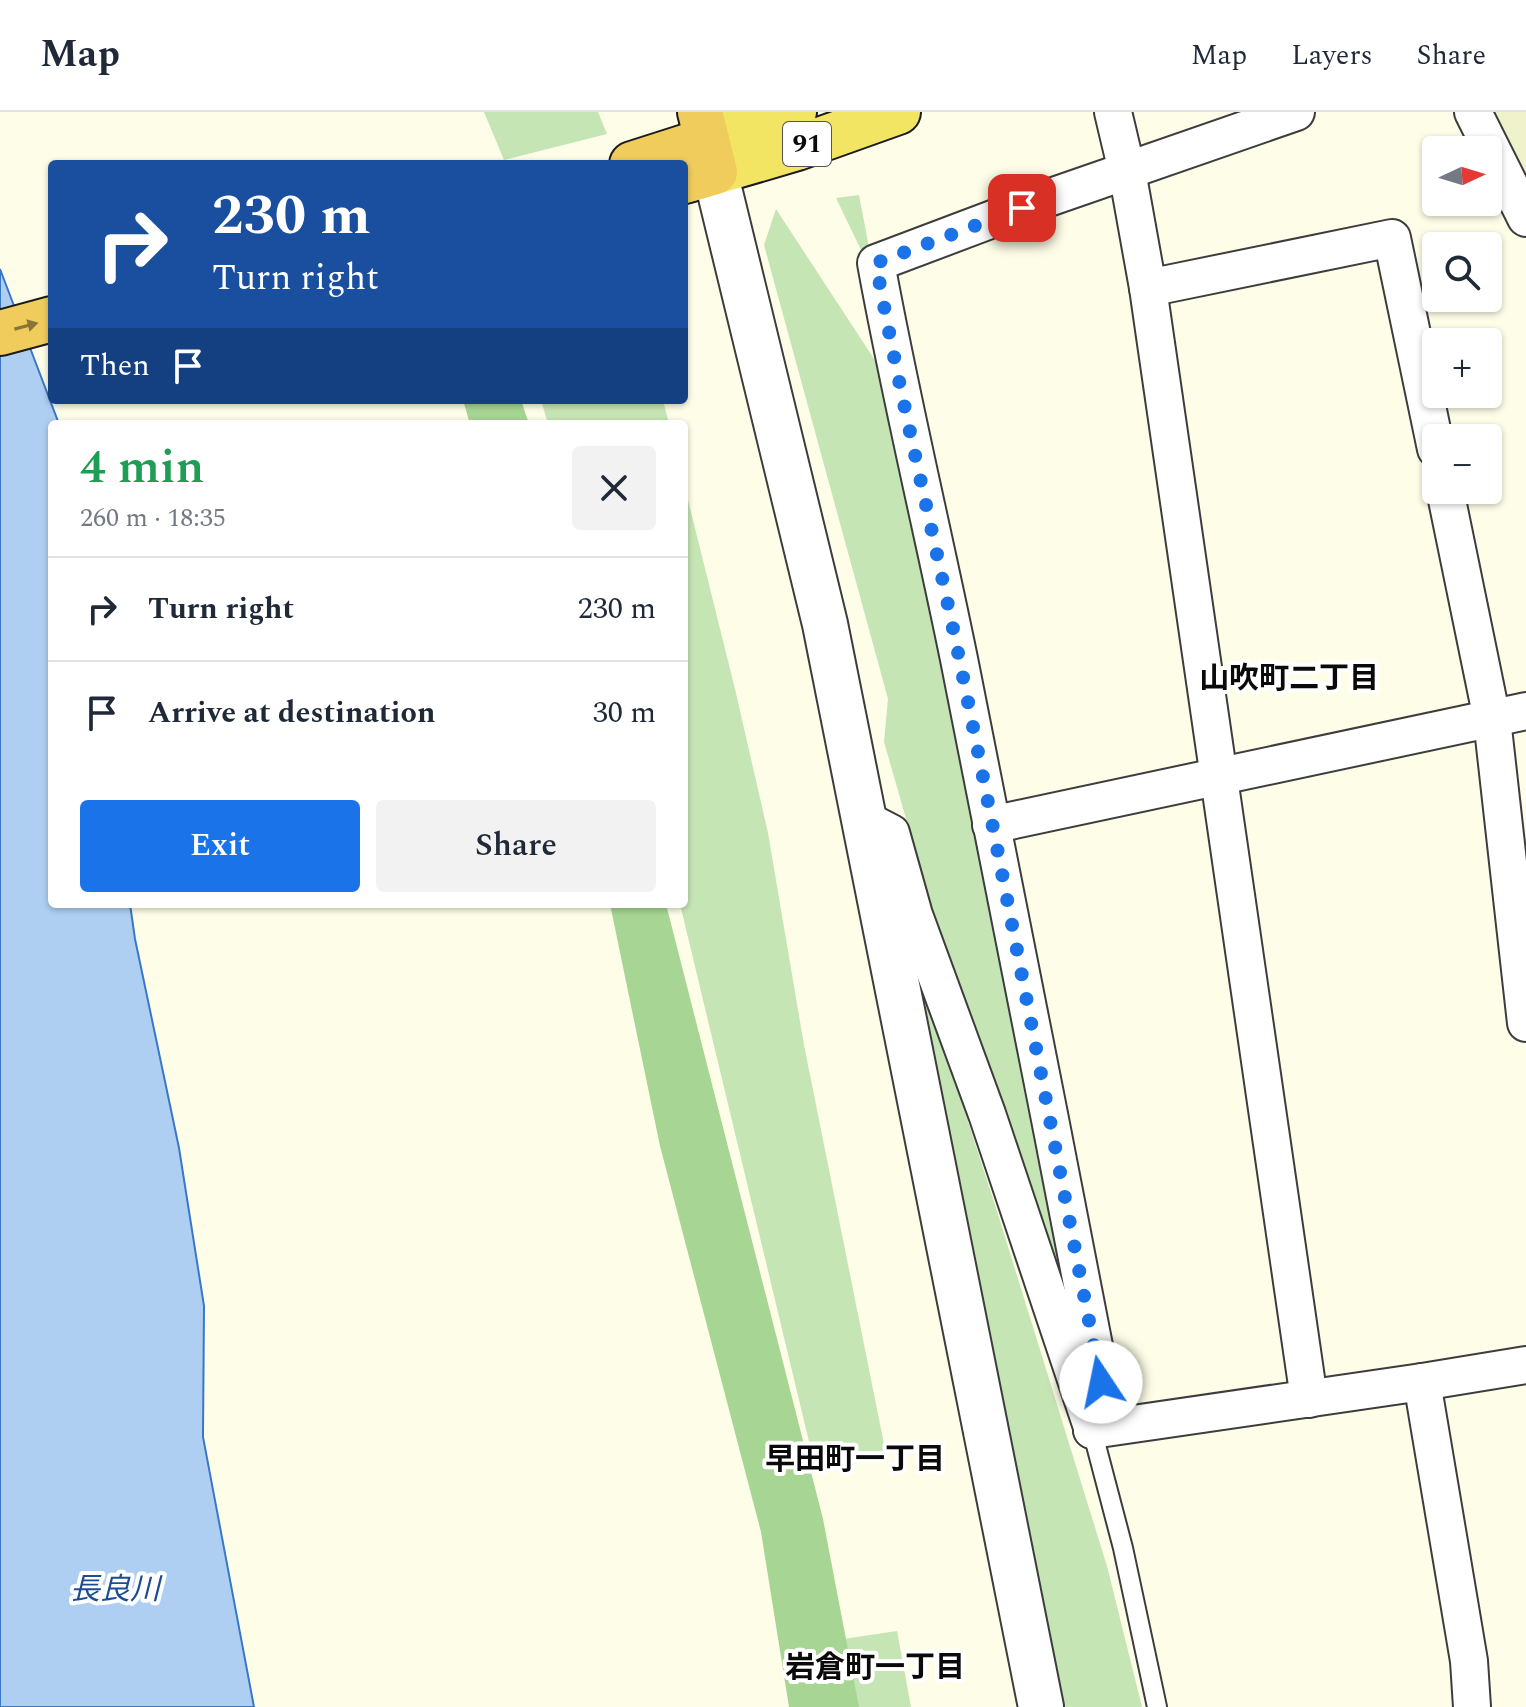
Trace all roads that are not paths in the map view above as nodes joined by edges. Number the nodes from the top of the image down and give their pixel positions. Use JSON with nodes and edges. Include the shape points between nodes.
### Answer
{"nodes":[{"id":1,"x":794,"y":112,"type":"edge"},
{"id":2,"x":898,"y":112,"type":"edge"},
{"id":3,"x":1113,"y":112,"type":"edge"},
{"id":4,"x":1296,"y":112,"type":"edge"},
{"id":5,"x":1473,"y":112,"type":"edge"},
{"id":6,"x":702,"y":151,"type":"edge"},
{"id":7,"x":652,"y":160,"type":"edge"},
{"id":8,"x":1127,"y":171,"type":"junction"},
{"id":9,"x":1526,"y":218,"type":"edge"},
{"id":10,"x":1148,"y":288,"type":"junction"},
{"id":11,"x":48,"y":320,"type":"edge"},
{"id":12,"x":0,"y":333,"type":"edge"},
{"id":13,"x":48,"y":350,"type":"edge"},
{"id":14,"x":0,"y":363,"type":"edge"},
{"id":15,"x":1431,"y":424,"type":"edge"},
{"id":16,"x":1449,"y":504,"type":"edge"},
{"id":17,"x":1509,"y":715,"type":"edge"},
{"id":18,"x":1219,"y":777,"type":"junction"},
{"id":19,"x":862,"y":818,"type":"junction"},
{"id":20,"x":991,"y":825,"type":"junction"},
{"id":21,"x":1526,"y":1023,"type":"edge"},
{"id":22,"x":1526,"y":1365,"type":"edge"},
{"id":23,"x":1422,"y":1382,"type":"junction"},
{"id":24,"x":1309,"y":1399,"type":"junction"},
{"id":25,"x":1092,"y":1430,"type":"junction"},
{"id":26,"x":1041,"y":1707,"type":"edge"},
{"id":27,"x":1157,"y":1707,"type":"edge"},
{"id":28,"x":1472,"y":1707,"type":"edge"}],
"edges":[{"from":1,"to":6,"type":"main road","number":"91"},
{"from":2,"to":6,"type":"main road","number":"91","via":[[797,148]]},
{"from":3,"to":8,"type":"street"},
{"from":4,"to":8,"type":"street"},
{"from":5,"to":9,"type":"street"},
{"from":6,"to":7,"type":"highway"},
{"from":6,"to":19,"type":"street","via":[[825,624]]},
{"from":8,"to":10,"type":"street"},
{"from":8,"to":20,"type":"street","via":[[876,263]]},
{"from":10,"to":15,"type":"street","via":[[1392,238]]},
{"from":10,"to":18,"type":"street"},
{"from":12,"to":11,"type":"highway","one_way":true},
{"from":13,"to":14,"type":"highway"},
{"from":16,"to":17,"type":"street"},
{"from":17,"to":18,"type":"street"},
{"from":17,"to":21,"type":"street"},
{"from":18,"to":20,"type":"street"},
{"from":18,"to":24,"type":"street"},
{"from":19,"to":25,"type":"street","via":[[891,833],[914,915]]},
{"from":19,"to":26,"type":"street"},
{"from":20,"to":25,"type":"street","via":[[1101,1382]]},
{"from":22,"to":23,"type":"street"},
{"from":23,"to":24,"type":"street"},
{"from":23,"to":28,"type":"street","via":[[1469,1661]]},
{"from":24,"to":25,"type":"street"},
{"from":25,"to":27,"type":"lane"}]}
